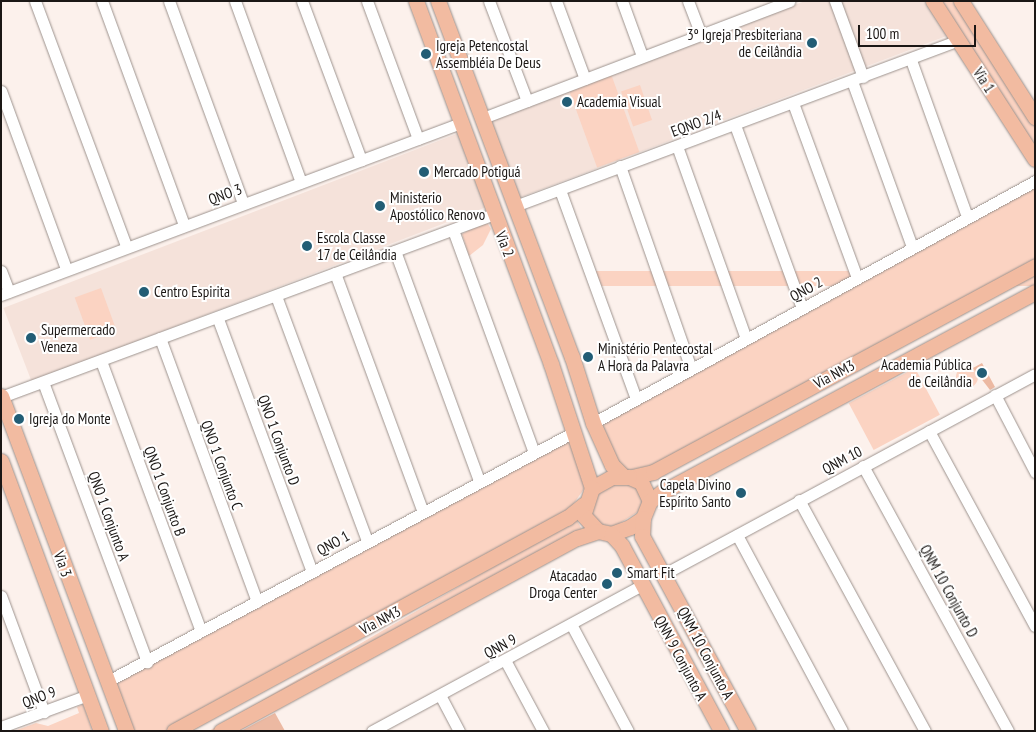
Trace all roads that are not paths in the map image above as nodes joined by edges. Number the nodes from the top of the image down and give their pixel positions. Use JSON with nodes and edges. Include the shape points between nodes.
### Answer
{"nodes":[{"id":1,"x":34,"y":1,"type":"edge"},
{"id":2,"x":102,"y":1,"type":"edge"},
{"id":3,"x":169,"y":1,"type":"edge"},
{"id":4,"x":235,"y":1,"type":"edge"},
{"id":5,"x":302,"y":1,"type":"edge"},
{"id":6,"x":367,"y":1,"type":"edge"},
{"id":7,"x":489,"y":1,"type":"edge"},
{"id":8,"x":556,"y":1,"type":"edge"},
{"id":9,"x":622,"y":1,"type":"edge"},
{"id":10,"x":688,"y":1,"type":"edge"},
{"id":11,"x":789,"y":1,"type":"edge"},
{"id":12,"x":835,"y":1,"type":"edge"},
{"id":13,"x":933,"y":1,"type":"edge"},
{"id":14,"x":961,"y":1,"type":"edge"},
{"id":15,"x":439,"y":3,"type":"edge"},
{"id":16,"x":417,"y":5,"type":"edge"},
{"id":17,"x":757,"y":7,"type":"edge"},
{"id":18,"x":446,"y":26,"type":"junction"},
{"id":19,"x":428,"y":32,"type":"junction"},
{"id":20,"x":700,"y":33,"type":"junction"},
{"id":21,"x":958,"y":40,"type":"junction"},
{"id":22,"x":642,"y":56,"type":"junction"},
{"id":23,"x":911,"y":60,"type":"junction"},
{"id":24,"x":863,"y":77,"type":"junction"},
{"id":25,"x":585,"y":78,"type":"junction"},
{"id":26,"x":852,"y":81,"type":"junction"},
{"id":27,"x":1,"y":91,"type":"edge"},
{"id":28,"x":527,"y":102,"type":"junction"},
{"id":29,"x":793,"y":103,"type":"junction"},
{"id":30,"x":1035,"y":117,"type":"edge"},
{"id":31,"x":483,"y":118,"type":"junction"},
{"id":32,"x":460,"y":123,"type":"junction"},
{"id":33,"x":735,"y":125,"type":"junction"},
{"id":34,"x":418,"y":139,"type":"junction"},
{"id":35,"x":677,"y":146,"type":"junction"},
{"id":36,"x":1035,"y":159,"type":"edge"},
{"id":37,"x":361,"y":160,"type":"junction"},
{"id":38,"x":620,"y":166,"type":"junction"},
{"id":39,"x":1035,"y":180,"type":"edge"},
{"id":40,"x":301,"y":182,"type":"junction"},
{"id":41,"x":560,"y":190,"type":"junction"},
{"id":42,"x":243,"y":203,"type":"junction"},
{"id":43,"x":515,"y":206,"type":"junction"},
{"id":44,"x":494,"y":214,"type":"junction"},
{"id":45,"x":967,"y":216,"type":"junction"},
{"id":46,"x":184,"y":225,"type":"junction"},
{"id":47,"x":453,"y":230,"type":"junction"},
{"id":48,"x":126,"y":246,"type":"junction"},
{"id":49,"x":912,"y":247,"type":"junction"},
{"id":50,"x":395,"y":251,"type":"junction"},
{"id":51,"x":1035,"y":266,"type":"edge"},
{"id":52,"x":66,"y":269,"type":"junction"},
{"id":53,"x":1,"y":271,"type":"edge"},
{"id":54,"x":334,"y":273,"type":"junction"},
{"id":55,"x":857,"y":278,"type":"junction"},
{"id":56,"x":1035,"y":292,"type":"edge"},
{"id":57,"x":5,"y":294,"type":"edge"},
{"id":58,"x":276,"y":296,"type":"junction"},
{"id":59,"x":802,"y":308,"type":"junction"},
{"id":60,"x":218,"y":318,"type":"junction"},
{"id":61,"x":160,"y":338,"type":"junction"},
{"id":62,"x":746,"y":339,"type":"junction"},
{"id":63,"x":572,"y":357,"type":"junction"},
{"id":64,"x":101,"y":361,"type":"junction"},
{"id":65,"x":551,"y":364,"type":"junction"},
{"id":66,"x":691,"y":369,"type":"junction"},
{"id":67,"x":1035,"y":374,"type":"edge"},
{"id":68,"x":580,"y":380,"type":"junction"},
{"id":69,"x":43,"y":382,"type":"junction"},
{"id":70,"x":560,"y":388,"type":"junction"},
{"id":71,"x":994,"y":395,"type":"junction"},
{"id":72,"x":1,"y":397,"type":"edge"},
{"id":73,"x":636,"y":399,"type":"junction"},
{"id":74,"x":593,"y":423,"type":"junction"},
{"id":75,"x":929,"y":431,"type":"junction"},
{"id":76,"x":574,"y":432,"type":"junction"},
{"id":77,"x":534,"y":452,"type":"junction"},
{"id":78,"x":3,"y":466,"type":"edge"},
{"id":79,"x":863,"y":466,"type":"junction"},
{"id":80,"x":1035,"y":472,"type":"edge"},
{"id":81,"x":627,"y":477,"type":"junction"},
{"id":82,"x":478,"y":481,"type":"junction"},
{"id":83,"x":592,"y":488,"type":"junction"},
{"id":84,"x":799,"y":500,"type":"junction"},
{"id":85,"x":650,"y":501,"type":"junction"},
{"id":86,"x":583,"y":506,"type":"junction"},
{"id":87,"x":423,"y":512,"type":"junction"},
{"id":88,"x":643,"y":518,"type":"junction"},
{"id":89,"x":48,"y":523,"type":"junction"},
{"id":90,"x":605,"y":532,"type":"junction"},
{"id":91,"x":737,"y":534,"type":"junction"},
{"id":92,"x":367,"y":541,"type":"junction"},
{"id":93,"x":36,"y":556,"type":"junction"},
{"id":94,"x":312,"y":572,"type":"junction"},
{"id":95,"x":664,"y":574,"type":"junction"},
{"id":96,"x":642,"y":585,"type":"junction"},
{"id":97,"x":1,"y":596,"type":"edge"},
{"id":98,"x":257,"y":602,"type":"junction"},
{"id":99,"x":571,"y":624,"type":"junction"},
{"id":100,"x":1035,"y":626,"type":"edge"},
{"id":101,"x":88,"y":628,"type":"junction"},
{"id":102,"x":201,"y":631,"type":"junction"},
{"id":103,"x":505,"y":660,"type":"junction"},
{"id":104,"x":147,"y":662,"type":"junction"},
{"id":105,"x":693,"y":679,"type":"junction"},
{"id":106,"x":108,"y":681,"type":"junction"},
{"id":107,"x":88,"y":695,"type":"junction"},
{"id":108,"x":440,"y":695,"type":"junction"},
{"id":109,"x":44,"y":712,"type":"junction"},
{"id":110,"x":1,"y":727,"type":"edge"},
{"id":111,"x":375,"y":730,"type":"edge"},
{"id":112,"x":101,"y":731,"type":"edge"},
{"id":113,"x":126,"y":731,"type":"edge"},
{"id":114,"x":174,"y":731,"type":"edge"},
{"id":115,"x":221,"y":731,"type":"edge"},
{"id":116,"x":459,"y":731,"type":"edge"},
{"id":117,"x":543,"y":731,"type":"edge"},
{"id":118,"x":628,"y":731,"type":"edge"},
{"id":119,"x":721,"y":731,"type":"edge"},
{"id":120,"x":729,"y":731,"type":"edge"},
{"id":121,"x":748,"y":731,"type":"edge"},
{"id":122,"x":842,"y":731,"type":"edge"},
{"id":123,"x":925,"y":731,"type":"edge"},
{"id":124,"x":1008,"y":731,"type":"edge"}],
"edges":[{"from":1,"to":48,"type":"street"},
{"from":2,"to":46,"type":"street"},
{"from":3,"to":42,"type":"street"},
{"from":4,"to":40,"type":"street"},
{"from":5,"to":37,"type":"street"},
{"from":6,"to":34,"type":"street"},
{"from":7,"to":28,"type":"street"},
{"from":8,"to":25,"type":"street"},
{"from":9,"to":22,"type":"street"},
{"from":10,"to":20,"type":"street"},
{"from":11,"to":17,"type":"street"},
{"from":12,"to":24,"type":"street"},
{"from":13,"to":21,"type":"main road","name":"Via 1"},
{"from":14,"to":30,"type":"main road","name":"Via 1"},
{"from":15,"to":16,"type":"main road","via":[[436,10]]},
{"from":15,"to":18,"type":"main road","name":"Via 2"},
{"from":16,"to":19,"type":"main road","name":"Via 2"},
{"from":17,"to":20,"type":"street"},
{"from":18,"to":19,"type":"main road","via":[[434,25]]},
{"from":18,"to":31,"type":"main road","name":"Via 2"},
{"from":19,"to":32,"type":"main road","name":"Via 2"},
{"from":20,"to":22,"type":"street"},
{"from":21,"to":23,"type":"street","name":"EQNO 2/4"},
{"from":21,"to":36,"type":"main road","name":"Via 1"},
{"from":22,"to":25,"type":"street"},
{"from":23,"to":24,"type":"street","name":"EQNO 2/4"},
{"from":23,"to":45,"type":"street"},
{"from":24,"to":26,"type":"street","name":"EQNO 2/4"},
{"from":25,"to":28,"type":"street"},
{"from":26,"to":29,"type":"street","name":"EQNO 2/4"},
{"from":26,"to":49,"type":"street"},
{"from":27,"to":52,"type":"street"},
{"from":28,"to":31,"type":"street"},
{"from":29,"to":33,"type":"street","name":"EQNO 2/4"},
{"from":29,"to":55,"type":"street"},
{"from":31,"to":43,"type":"main road","name":"Via 2"},
{"from":32,"to":34,"type":"street","name":"QNO 3"},
{"from":32,"to":44,"type":"main road","name":"Via 2"},
{"from":33,"to":35,"type":"street","name":"EQNO 2/4"},
{"from":33,"to":59,"type":"street"},
{"from":34,"to":37,"type":"street","name":"QNO 3"},
{"from":35,"to":38,"type":"street","name":"EQNO 2/4"},
{"from":35,"to":62,"type":"street"},
{"from":37,"to":40,"type":"street","name":"QNO 3"},
{"from":38,"to":41,"type":"street","name":"EQNO 2/4"},
{"from":38,"to":66,"type":"street"},
{"from":39,"to":45,"type":"street","name":"QNO 2"},
{"from":40,"to":42,"type":"street","name":"QNO 3"},
{"from":41,"to":43,"type":"street","name":"EQNO 2/4"},
{"from":41,"to":73,"type":"street"},
{"from":42,"to":46,"type":"street","name":"QNO 3"},
{"from":43,"to":63,"type":"main road","name":"Via 2"},
{"from":44,"to":47,"type":"street"},
{"from":44,"to":65,"type":"main road","name":"Via 2"},
{"from":45,"to":49,"type":"street","name":"QNO 2"},
{"from":46,"to":48,"type":"street","name":"QNO 3"},
{"from":47,"to":50,"type":"street"},
{"from":47,"to":77,"type":"street"},
{"from":48,"to":52,"type":"street","name":"QNO 3"},
{"from":49,"to":55,"type":"street","name":"QNO 2"},
{"from":50,"to":54,"type":"street"},
{"from":50,"to":82,"type":"street"},
{"from":51,"to":81,"type":"main road","name":"Via NM3","via":[[653,472]]},
{"from":52,"to":57,"type":"street","name":"QNO 3"},
{"from":53,"to":57,"type":"street"},
{"from":54,"to":58,"type":"street"},
{"from":54,"to":87,"type":"street"},
{"from":55,"to":59,"type":"street","name":"QNO 2"},
{"from":56,"to":85,"type":"main road","name":"Via NM3"},
{"from":58,"to":60,"type":"street"},
{"from":58,"to":92,"type":"street"},
{"from":59,"to":62,"type":"street","name":"QNO 2"},
{"from":60,"to":61,"type":"street"},
{"from":60,"to":94,"type":"street","name":"QNO 1 Conjunto D"},
{"from":61,"to":64,"type":"street"},
{"from":61,"to":98,"type":"street","name":"QNO 1 Conjunto C"},
{"from":62,"to":66,"type":"street","name":"QNO 2"},
{"from":63,"to":65,"type":"main road","via":[[567,365],[559,368]]},
{"from":63,"to":68,"type":"main road","name":"Via 2"},
{"from":64,"to":69,"type":"street"},
{"from":64,"to":102,"type":"street","name":"QNO 1 Conjunto B"},
{"from":65,"to":70,"type":"main road","name":"Via 2"},
{"from":66,"to":73,"type":"street","name":"QNO 2"},
{"from":67,"to":71,"type":"street","name":"QNM 10"},
{"from":68,"to":70,"type":"main road","via":[[564,381]]},
{"from":68,"to":74,"type":"main road","name":"Via 2"},
{"from":69,"to":72,"type":"street"},
{"from":69,"to":104,"type":"street","name":"QNO 1 Conjunto A"},
{"from":70,"to":76,"type":"main road","name":"Via 2"},
{"from":71,"to":75,"type":"street","name":"QNM 10"},
{"from":71,"to":80,"type":"street"},
{"from":72,"to":89,"type":"main road","name":"Via 3"},
{"from":73,"to":74,"type":"street","name":"QNO 2"},
{"from":74,"to":81,"type":"main road","name":"Via 2","via":[[612,465]]},
{"from":75,"to":79,"type":"street","name":"QNM 10"},
{"from":75,"to":100,"type":"street"},
{"from":76,"to":77,"type":"street","name":"QNO 1"},
{"from":76,"to":83,"type":"main road","name":"Via 2"},
{"from":77,"to":82,"type":"street","name":"QNO 1"},
{"from":78,"to":89,"type":"main road","via":[[34,530],[45,532]]},
{"from":78,"to":93,"type":"main road","name":"Via 3"},
{"from":79,"to":84,"type":"street","name":"QNM 10"},
{"from":79,"to":124,"type":"street","name":"QNM 10 Conjunto D"},
{"from":81,"to":83,"type":"main road"},
{"from":81,"to":85,"type":"main road","via":[[646,488]]},
{"from":82,"to":87,"type":"street","name":"QNO 1"},
{"from":83,"to":86,"type":"main road"},
{"from":84,"to":91,"type":"street","name":"QNM 10"},
{"from":84,"to":123,"type":"street"},
{"from":85,"to":88,"type":"main road"},
{"from":86,"to":90,"type":"main road","via":[[585,521]]},
{"from":86,"to":114,"type":"main road","name":"Via NM3","via":[[558,523]]},
{"from":87,"to":92,"type":"street","name":"QNO 1"},
{"from":88,"to":90,"type":"main road"},
{"from":88,"to":95,"type":"main road","name":"QNM 10 Conjunto A","via":[[642,536]]},
{"from":89,"to":101,"type":"main road","name":"Via 3"},
{"from":90,"to":96,"type":"main road","name":"QNN 9 Conjunto A"},
{"from":90,"to":115,"type":"main road","name":"Via NM3","via":[[578,538]]},
{"from":91,"to":95,"type":"street","name":"QNM 10"},
{"from":91,"to":122,"type":"street"},
{"from":92,"to":94,"type":"street","name":"QNO 1"},
{"from":93,"to":101,"type":"main road","via":[[41,546],[52,549],[71,602]]},
{"from":93,"to":107,"type":"main road","name":"Via 3"},
{"from":94,"to":98,"type":"street","name":"QNO 1"},
{"from":95,"to":121,"type":"main road","name":"QNM 10 Conjunto A"},
{"from":96,"to":99,"type":"street","name":"QNN 9"},
{"from":96,"to":105,"type":"main road","name":"QNN 9 Conjunto A"},
{"from":97,"to":109,"type":"street"},
{"from":98,"to":102,"type":"street","name":"QNO 1"},
{"from":99,"to":103,"type":"street","name":"QNN 9"},
{"from":99,"to":118,"type":"street"},
{"from":101,"to":106,"type":"main road","name":"Via 3"},
{"from":102,"to":104,"type":"street","name":"QNO 1"},
{"from":103,"to":108,"type":"street","name":"QNN 9"},
{"from":103,"to":117,"type":"street"},
{"from":104,"to":106,"type":"street","name":"QNO 1"},
{"from":105,"to":119,"type":"main road","name":"QNN 9 Conjunto A"},
{"from":105,"to":120,"type":"main road","via":[[716,707]]},
{"from":106,"to":113,"type":"main road","name":"Via 3"},
{"from":107,"to":109,"type":"street","name":"QNO 9"},
{"from":107,"to":112,"type":"main road","name":"Via 3"},
{"from":108,"to":111,"type":"street","name":"QNN 9"},
{"from":108,"to":116,"type":"street"},
{"from":109,"to":110,"type":"street","name":"QNO 9"}]}
